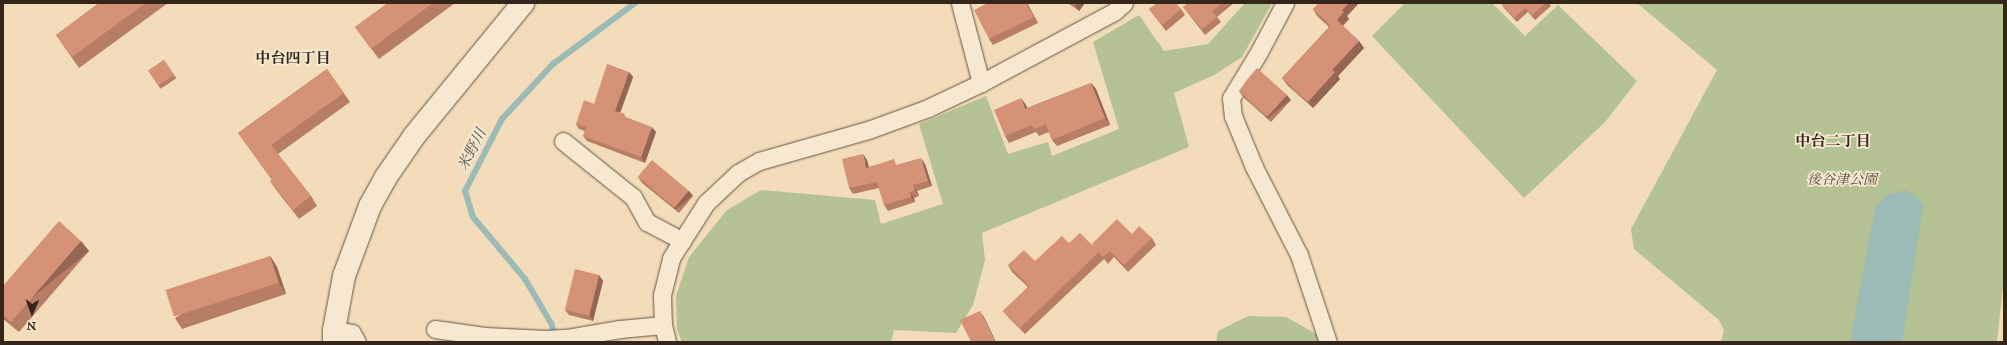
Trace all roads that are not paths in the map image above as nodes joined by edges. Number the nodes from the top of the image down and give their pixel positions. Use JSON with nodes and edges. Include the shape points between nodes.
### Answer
{"nodes":[{"id":1,"x":523,"y":3,"type":"edge"},
{"id":2,"x":960,"y":3,"type":"edge"},
{"id":3,"x":1124,"y":3,"type":"edge"},
{"id":4,"x":1285,"y":3,"type":"edge"},
{"id":5,"x":981,"y":83,"type":"junction"},
{"id":6,"x":563,"y":141,"type":"dead end"},
{"id":7,"x":682,"y":241,"type":"junction"},
{"id":8,"x":663,"y":325,"type":"junction"},
{"id":9,"x":435,"y":329,"type":"dead end"},
{"id":10,"x":334,"y":336,"type":"edge"},
{"id":11,"x":357,"y":342,"type":"edge"},
{"id":12,"x":667,"y":342,"type":"edge"},
{"id":13,"x":1328,"y":342,"type":"edge"}],
"edges":[{"from":1,"to":10,"type":"street","via":[[415,135],[386,177],[370,206],[344,276]]},
{"from":2,"to":5,"type":"street"},
{"from":3,"to":5,"type":"street","via":[[1115,11]]},
{"from":4,"to":13,"type":"street","via":[[1231,98],[1233,116],[1254,167],[1299,255]]},
{"from":5,"to":7,"type":"street","via":[[928,108],[871,130],[759,160],[738,173],[706,203]]},
{"from":6,"to":7,"type":"street","via":[[633,197],[647,222]]},
{"from":7,"to":8,"type":"street","via":[[671,258],[666,274],[662,295]]},
{"from":8,"to":9,"type":"street","via":[[544,339],[485,336]]},
{"from":8,"to":12,"type":"street"},
{"from":10,"to":11,"type":"street","via":[[352,333]]}]}
